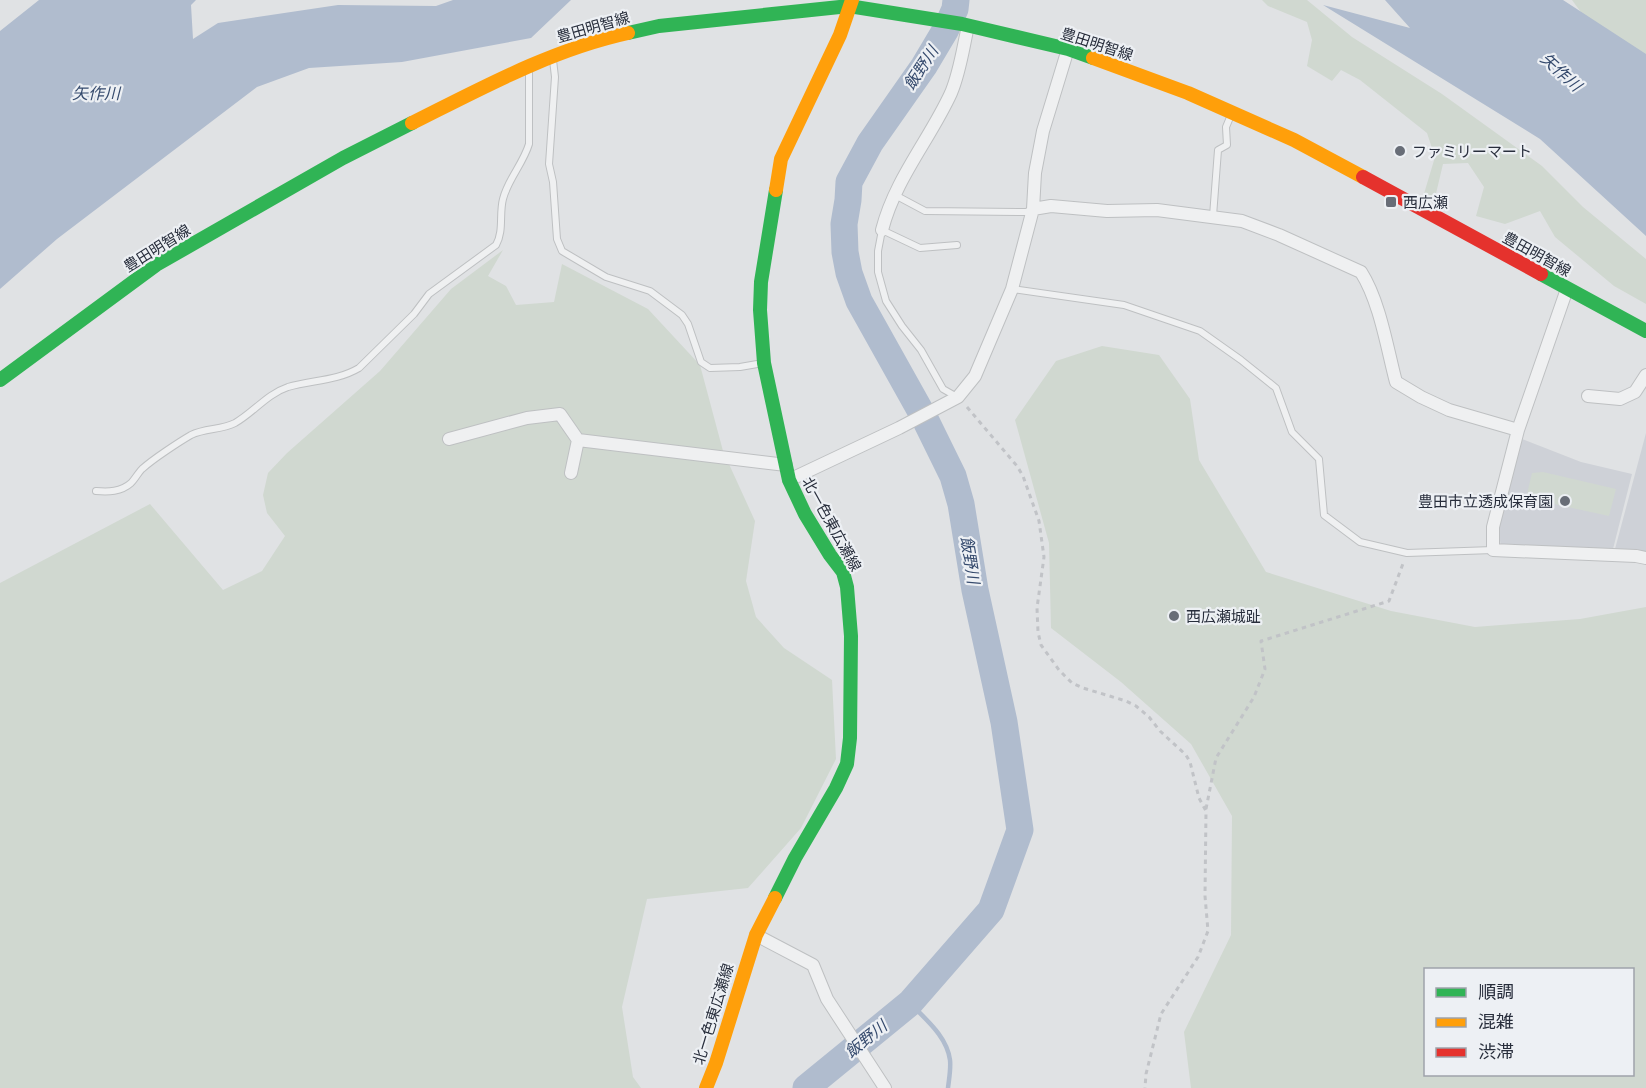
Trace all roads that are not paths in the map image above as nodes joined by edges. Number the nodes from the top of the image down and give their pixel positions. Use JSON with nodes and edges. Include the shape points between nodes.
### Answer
{"nodes":[{"id":1,"x":850,"y":3,"type":"edge"},
{"id":2,"x":965,"y":25,"type":"junction"},
{"id":3,"x":1068,"y":49,"type":"junction"},
{"id":4,"x":553,"y":56,"type":"junction"},
{"id":5,"x":529,"y":65,"type":"junction"},
{"id":6,"x":1232,"y":112,"type":"junction"},
{"id":7,"x":895,"y":195,"type":"junction"},
{"id":8,"x":1033,"y":209,"type":"junction"},
{"id":9,"x":1213,"y":216,"type":"junction"},
{"id":10,"x":882,"y":230,"type":"junction"},
{"id":11,"x":957,"y":245,"type":"dead end"},
{"id":12,"x":1012,"y":289,"type":"junction"},
{"id":13,"x":1567,"y":289,"type":"junction"},
{"id":14,"x":1646,"y":331,"type":"edge"},
{"id":15,"x":764,"y":363,"type":"junction"},
{"id":16,"x":1646,"y":375,"type":"edge"},
{"id":17,"x":0,"y":380,"type":"edge"},
{"id":18,"x":1588,"y":396,"type":"dead end"},
{"id":19,"x":957,"y":397,"type":"junction"},
{"id":20,"x":1518,"y":430,"type":"junction"},
{"id":21,"x":449,"y":439,"type":"dead end"},
{"id":22,"x":578,"y":440,"type":"junction"},
{"id":23,"x":786,"y":465,"type":"junction"},
{"id":24,"x":571,"y":473,"type":"dead end"},
{"id":25,"x":789,"y":480,"type":"junction"},
{"id":26,"x":96,"y":491,"type":"dead end"},
{"id":27,"x":1493,"y":550,"type":"junction"},
{"id":28,"x":1646,"y":558,"type":"edge"},
{"id":29,"x":756,"y":935,"type":"junction"},
{"id":30,"x":706,"y":1088,"type":"edge"},
{"id":31,"x":885,"y":1088,"type":"edge"}],
"edges":[{"from":1,"to":2,"type":"main road","name":"豊田明智線"},
{"from":1,"to":4,"type":"main road","name":"豊田明智線","via":[[659,26],[604,38]]},
{"from":1,"to":15,"type":"main road","name":"北一色東広瀬線","via":[[840,35],[782,159],[761,282]]},
{"from":2,"to":3,"type":"main road","name":"豊田明智線"},
{"from":2,"to":7,"type":"street","via":[[958,75],[951,92]]},
{"from":3,"to":6,"type":"main road","name":"豊田明智線"},
{"from":3,"to":8,"type":"street","via":[[1043,131]]},
{"from":4,"to":5,"type":"main road","name":"豊田明智線"},
{"from":4,"to":15,"type":"lane","via":[[549,164],[557,239],[562,251],[606,277],[650,291],[682,315],[701,362],[710,368]]},
{"from":5,"to":17,"type":"main road","name":"豊田明智線","via":[[343,158],[156,265]]},
{"from":5,"to":26,"type":"lane","via":[[529,144],[503,198],[496,245],[429,294],[414,314],[350,373],[287,388],[264,399],[233,424],[192,435],[142,470],[124,488]]},
{"from":6,"to":9,"type":"lane","via":[[1226,127],[1227,145],[1218,150]]},
{"from":6,"to":13,"type":"main road","name":"豊田明智線","via":[[1294,140]]},
{"from":7,"to":8,"type":"lane","via":[[925,211]]},
{"from":7,"to":10,"type":"street"},
{"from":8,"to":9,"type":"street","via":[[1051,206],[1157,210]]},
{"from":8,"to":12,"type":"street"},
{"from":9,"to":20,"type":"street","via":[[1242,221],[1279,235],[1361,272],[1375,304],[1396,382],[1449,411]]},
{"from":10,"to":11,"type":"lane","via":[[920,248]]},
{"from":10,"to":19,"type":"lane","via":[[878,272],[886,301],[921,350],[942,389]]},
{"from":12,"to":19,"type":"street","via":[[981,366]]},
{"from":12,"to":27,"type":"lane","via":[[1124,305],[1200,331],[1276,388],[1292,432],[1319,459],[1324,515],[1360,542],[1407,553]]},
{"from":13,"to":14,"type":"main road","name":"豊田明智線"},
{"from":13,"to":20,"type":"street"},
{"from":15,"to":23,"type":"main road","name":"北一色東広瀬線"},
{"from":16,"to":18,"type":"street","via":[[1635,392],[1620,399]]},
{"from":19,"to":25,"type":"street"},
{"from":20,"to":27,"type":"street","via":[[1493,527]]},
{"from":21,"to":22,"type":"street","via":[[527,418],[560,414]]},
{"from":22,"to":23,"type":"street"},
{"from":22,"to":24,"type":"street"},
{"from":23,"to":25,"type":"main road","name":"北一色東広瀬線"},
{"from":25,"to":29,"type":"main road","name":"北一色東広瀬線","via":[[805,514],[843,572],[847,587],[851,636],[850,738],[847,764],[836,788]]},
{"from":27,"to":28,"type":"street"},
{"from":29,"to":30,"type":"main road","name":"北一色東広瀬線"},
{"from":29,"to":31,"type":"street","via":[[813,965],[827,999]]}]}
